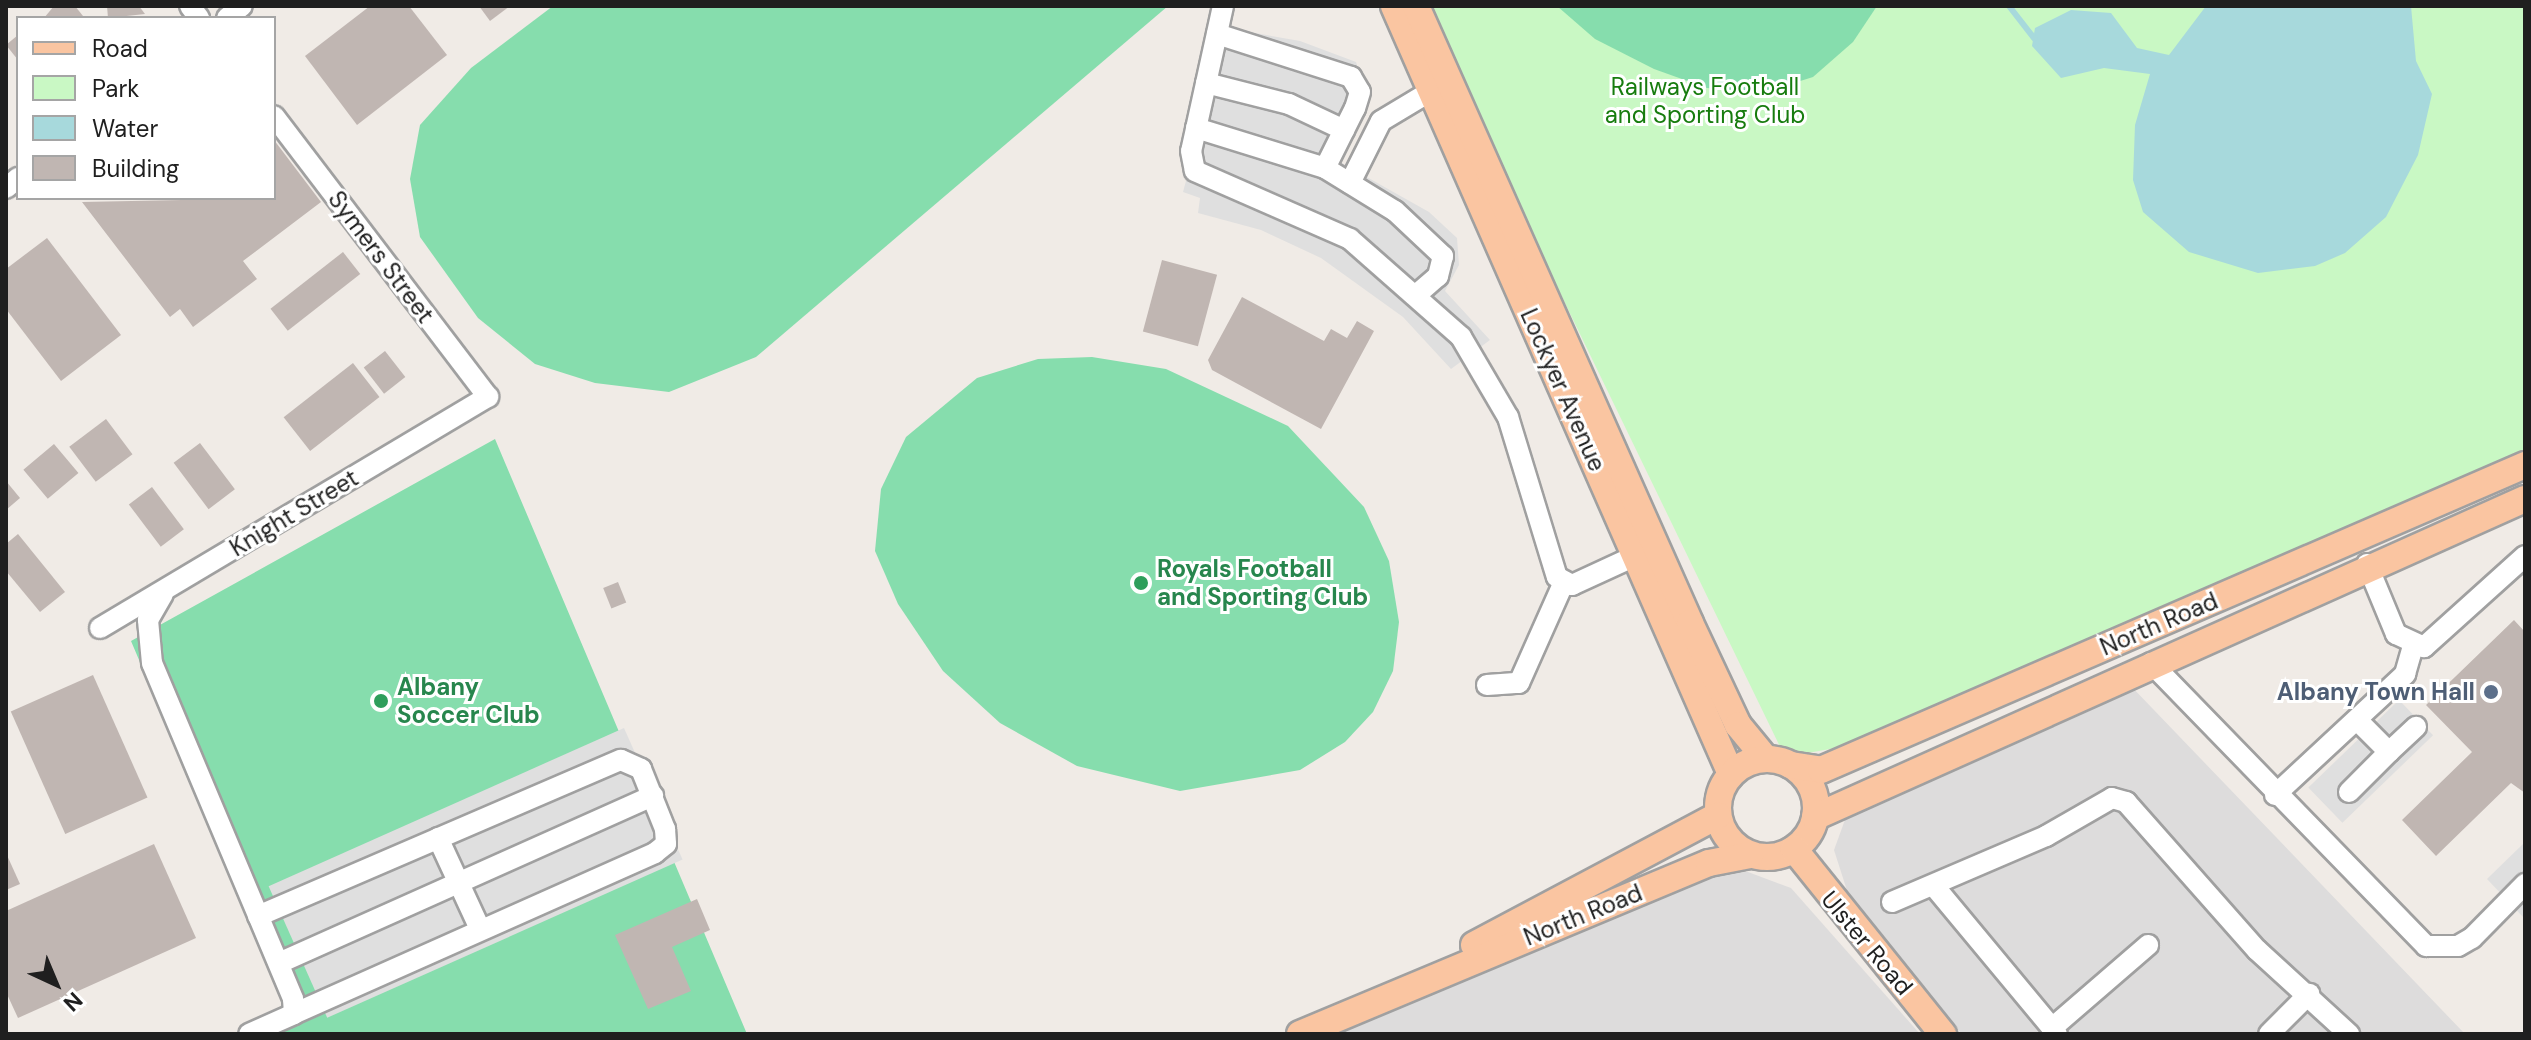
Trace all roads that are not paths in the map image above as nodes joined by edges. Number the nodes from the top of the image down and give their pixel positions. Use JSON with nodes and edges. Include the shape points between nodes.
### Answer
{"nodes":[{"id":1,"x":1223,"y":6,"type":"edge"},
{"id":2,"x":1394,"y":6,"type":"edge"},
{"id":3,"x":1416,"y":6,"type":"edge"},
{"id":4,"x":1217,"y":34,"type":"junction"},
{"id":5,"x":1206,"y":83,"type":"junction"},
{"id":6,"x":1443,"y":93,"type":"junction"},
{"id":7,"x":276,"y":119,"type":"edge"},
{"id":8,"x":1196,"y":128,"type":"junction"},
{"id":9,"x":1344,"y":130,"type":"junction"},
{"id":10,"x":1325,"y":168,"type":"junction"},
{"id":11,"x":1356,"y":186,"type":"junction"},
{"id":12,"x":1417,"y":294,"type":"junction"},
{"id":13,"x":488,"y":397,"type":"joint"},
{"id":14,"x":2525,"y":465,"type":"edge"},
{"id":15,"x":2525,"y":499,"type":"edge"},
{"id":16,"x":1646,"y":551,"type":"junction"},
{"id":17,"x":2525,"y":556,"type":"edge"},
{"id":18,"x":2367,"y":564,"type":"junction"},
{"id":19,"x":1564,"y":582,"type":"junction"},
{"id":20,"x":167,"y":588,"type":"junction"},
{"id":21,"x":100,"y":628,"type":"dead end"},
{"id":22,"x":2413,"y":646,"type":"junction"},
{"id":23,"x":2151,"y":663,"type":"junction"},
{"id":24,"x":1487,"y":685,"type":"dead end"},
{"id":25,"x":2357,"y":720,"type":"junction"},
{"id":26,"x":2416,"y":727,"type":"dead end"},
{"id":27,"x":2389,"y":752,"type":"junction"},
{"id":28,"x":1778,"y":762,"type":"junction"},
{"id":29,"x":1731,"y":774,"type":"junction"},
{"id":30,"x":2349,"y":792,"type":"dead end"},
{"id":31,"x":2275,"y":795,"type":"junction"},
{"id":32,"x":653,"y":796,"type":"junction"},
{"id":33,"x":1718,"y":815,"type":"junction"},
{"id":34,"x":1815,"y":817,"type":"junction"},
{"id":35,"x":438,"y":838,"type":"junction"},
{"id":36,"x":1794,"y":849,"type":"junction"},
{"id":37,"x":1750,"y":855,"type":"junction"},
{"id":38,"x":459,"y":883,"type":"junction"},
{"id":39,"x":2525,"y":884,"type":"edge"},
{"id":40,"x":1934,"y":886,"type":"junction"},
{"id":41,"x":1892,"y":902,"type":"dead end"},
{"id":42,"x":258,"y":916,"type":"junction"},
{"id":43,"x":480,"y":929,"type":"junction"},
{"id":44,"x":2148,"y":945,"type":"dead end"},
{"id":45,"x":279,"y":963,"type":"junction"},
{"id":46,"x":1418,"y":983,"type":"junction"},
{"id":47,"x":2309,"y":994,"type":"junction"},
{"id":48,"x":294,"y":1014,"type":"junction"},
{"id":49,"x":2054,"y":1031,"type":"edge"},
{"id":50,"x":249,"y":1034,"type":"edge"},
{"id":51,"x":1300,"y":1034,"type":"edge"},
{"id":52,"x":1943,"y":1034,"type":"edge"},
{"id":53,"x":2269,"y":1034,"type":"edge"},
{"id":54,"x":2349,"y":1034,"type":"edge"}],
"edges":[{"from":1,"to":4,"type":"street"},
{"from":2,"to":6,"type":"main road","name":"Lockyer Avenue"},
{"from":3,"to":6,"type":"main road","name":"Lockyer Avenue"},
{"from":4,"to":5,"type":"street"},
{"from":4,"to":9,"type":"street","via":[[1343,69],[1360,92]]},
{"from":5,"to":8,"type":"street"},
{"from":5,"to":9,"type":"street","via":[[1301,108]]},
{"from":6,"to":11,"type":"street","via":[[1392,127]]},
{"from":6,"to":16,"type":"main road","name":"Lockyer Avenue"},
{"from":7,"to":13,"type":"street","name":"Symers Street"},
{"from":8,"to":10,"type":"street"},
{"from":8,"to":12,"type":"street","via":[[1191,161],[1207,182],[1323,223]]},
{"from":9,"to":10,"type":"street"},
{"from":10,"to":11,"type":"street"},
{"from":11,"to":12,"type":"street","via":[[1443,256],[1438,276]]},
{"from":12,"to":19,"type":"street","via":[[1461,337],[1495,386],[1533,480],[1553,568]]},
{"from":13,"to":20,"type":"street","name":"Knight Street"},
{"from":14,"to":28,"type":"main road","name":"North Road","via":[[1821,770]]},
{"from":15,"to":18,"type":"main road","name":"North Road"},
{"from":16,"to":19,"type":"street","via":[[1595,577]]},
{"from":16,"to":28,"type":"main road","name":"Lockyer Avenue","via":[[1738,725]]},
{"from":16,"to":29,"type":"main road","name":"Lockyer Avenue"},
{"from":17,"to":22,"type":"street","via":[[2438,638]]},
{"from":18,"to":22,"type":"street","via":[[2391,626]]},
{"from":18,"to":23,"type":"main road","name":"North Road"},
{"from":19,"to":24,"type":"street","via":[[1519,683]]},
{"from":20,"to":21,"type":"street","name":"Knight Street"},
{"from":20,"to":42,"type":"street","via":[[148,620],[146,642]]},
{"from":22,"to":25,"type":"street","via":[[2405,674]]},
{"from":23,"to":31,"type":"street"},
{"from":23,"to":34,"type":"main road","name":"North Road"},
{"from":25,"to":27,"type":"street"},
{"from":25,"to":31,"type":"street"},
{"from":26,"to":27,"type":"street"},
{"from":27,"to":30,"type":"street"},
{"from":28,"to":29,"type":"main road"},
{"from":28,"to":34,"type":"main road","via":[[1808,782]]},
{"from":29,"to":33,"type":"main road"},
{"from":31,"to":39,"type":"street","via":[[2426,946],[2458,946],[2472,938]]},
{"from":32,"to":35,"type":"street","via":[[641,769],[621,760]]},
{"from":32,"to":38,"type":"street"},
{"from":32,"to":43,"type":"street","via":[[666,844],[655,853]]},
{"from":33,"to":37,"type":"main road","via":[[1728,839]]},
{"from":33,"to":46,"type":"main road","name":"North Road","via":[[1482,939]]},
{"from":34,"to":36,"type":"main road"},
{"from":35,"to":38,"type":"street"},
{"from":35,"to":42,"type":"street"},
{"from":36,"to":37,"type":"main road"},
{"from":36,"to":52,"type":"main road","name":"Ulster Road"},
{"from":37,"to":46,"type":"main road","name":"North Road","via":[[1709,863]]},
{"from":38,"to":43,"type":"street"},
{"from":38,"to":45,"type":"street"},
{"from":40,"to":41,"type":"street"},
{"from":40,"to":47,"type":"street","via":[[2112,798],[2126,802],[2257,950]]},
{"from":40,"to":49,"type":"street"},
{"from":42,"to":45,"type":"street"},
{"from":43,"to":48,"type":"street"},
{"from":44,"to":49,"type":"street"},
{"from":45,"to":48,"type":"street"},
{"from":46,"to":51,"type":"main road","name":"North Road"},
{"from":47,"to":53,"type":"street"},
{"from":47,"to":54,"type":"street"},
{"from":48,"to":50,"type":"street"}]}
